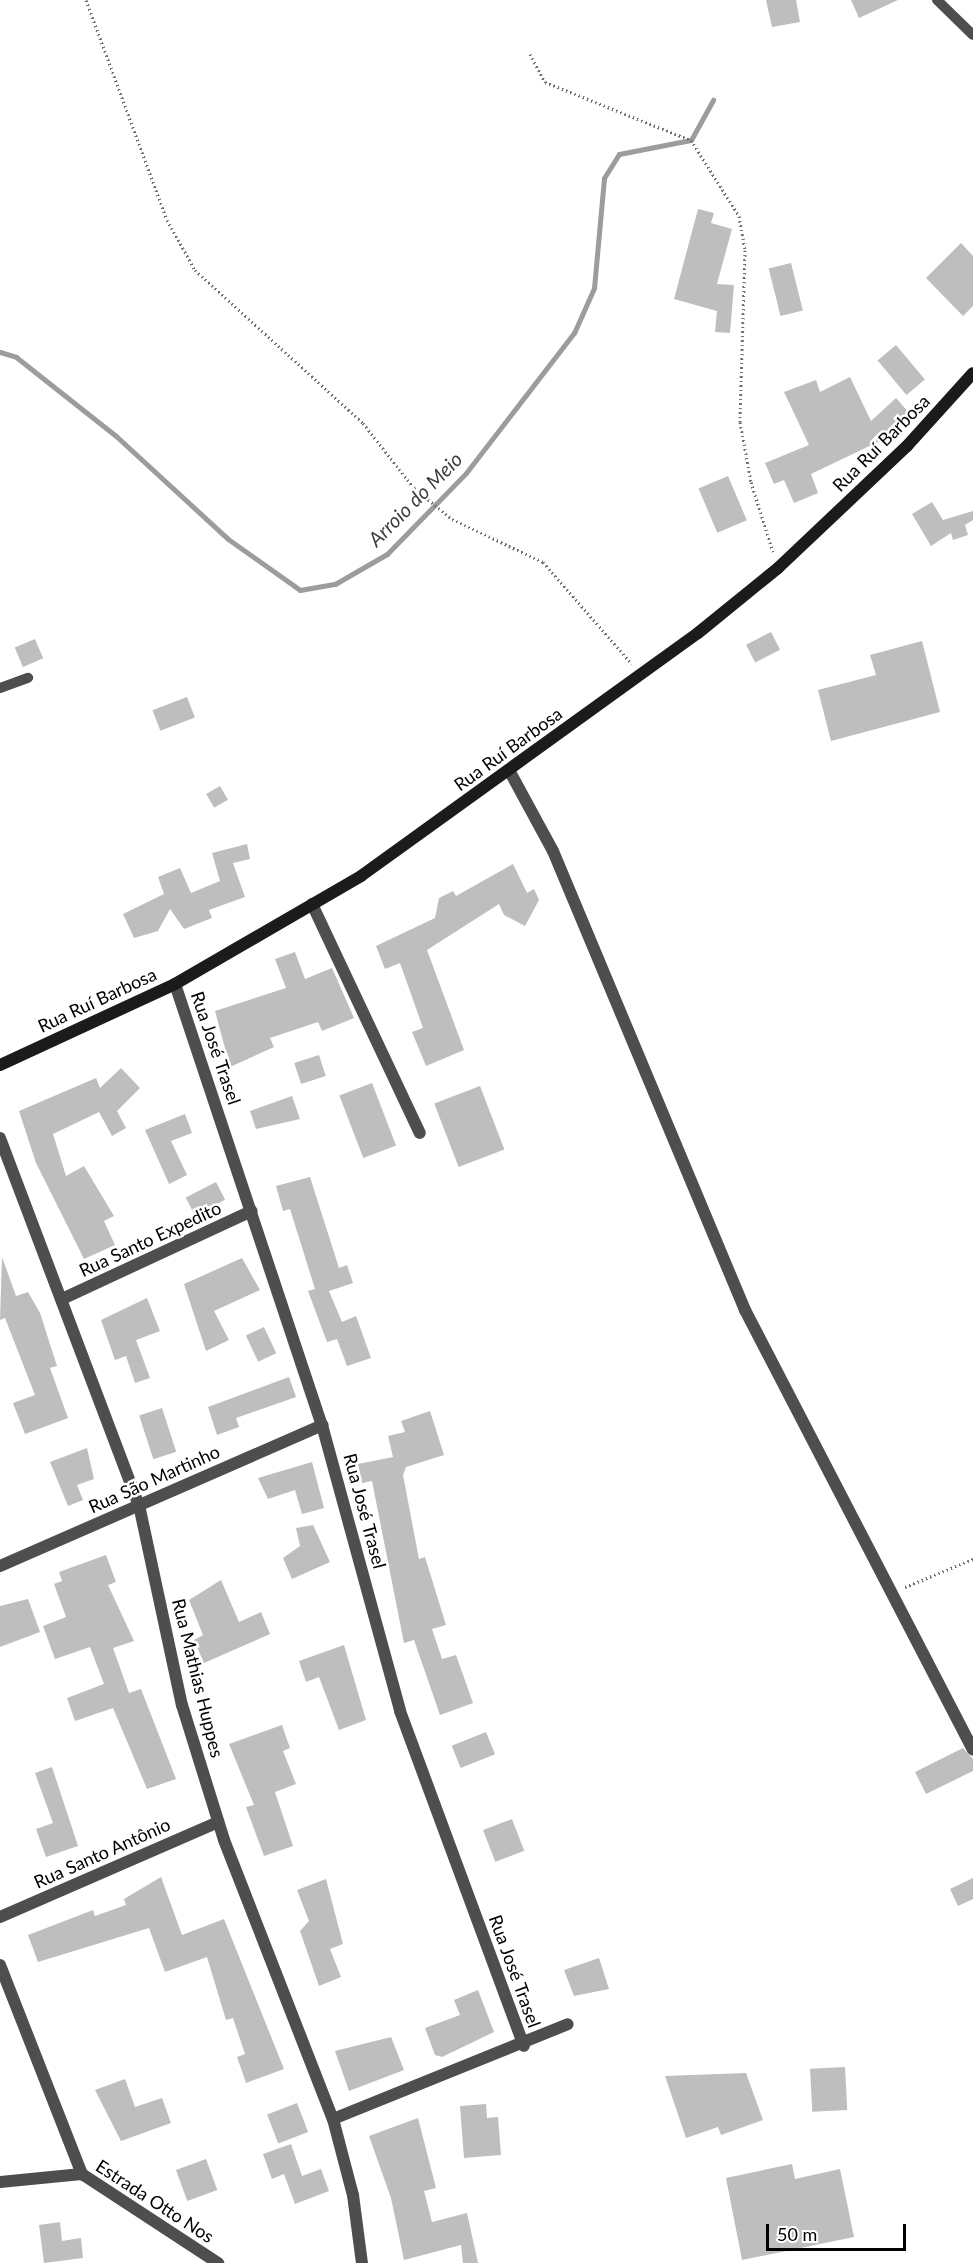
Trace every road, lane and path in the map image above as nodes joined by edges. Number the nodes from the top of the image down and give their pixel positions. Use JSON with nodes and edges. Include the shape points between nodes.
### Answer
{"nodes":[{"id":1,"x":86,"y":0,"type":"edge"},
{"id":2,"x":937,"y":0,"type":"edge"},
{"id":3,"x":973,"y":35,"type":"edge"},
{"id":4,"x":530,"y":54,"type":"dead end"},
{"id":5,"x":973,"y":373,"type":"edge"},
{"id":6,"x":778,"y":568,"type":"junction"},
{"id":7,"x":640,"y":675,"type":"junction"},
{"id":8,"x":28,"y":678,"type":"dead end"},
{"id":9,"x":0,"y":688,"type":"edge"},
{"id":10,"x":509,"y":770,"type":"junction"},
{"id":11,"x":312,"y":904,"type":"junction"},
{"id":12,"x":175,"y":984,"type":"junction"},
{"id":13,"x":0,"y":1065,"type":"edge"},
{"id":14,"x":420,"y":1133,"type":"dead end"},
{"id":15,"x":0,"y":1138,"type":"edge"},
{"id":16,"x":252,"y":1211,"type":"junction"},
{"id":17,"x":62,"y":1299,"type":"junction"},
{"id":18,"x":322,"y":1425,"type":"junction"},
{"id":19,"x":139,"y":1505,"type":"junction"},
{"id":20,"x":973,"y":1559,"type":"edge"},
{"id":21,"x":0,"y":1566,"type":"edge"},
{"id":22,"x":892,"y":1593,"type":"junction"},
{"id":23,"x":973,"y":1749,"type":"edge"},
{"id":24,"x":218,"y":1822,"type":"junction"},
{"id":25,"x":0,"y":1917,"type":"edge"},
{"id":26,"x":0,"y":1965,"type":"edge"},
{"id":27,"x":568,"y":2024,"type":"dead end"},
{"id":28,"x":524,"y":2046,"type":"junction"},
{"id":29,"x":333,"y":2119,"type":"junction"},
{"id":30,"x":82,"y":2174,"type":"junction"},
{"id":31,"x":0,"y":2182,"type":"edge"},
{"id":32,"x":218,"y":2263,"type":"edge"},
{"id":33,"x":362,"y":2263,"type":"edge"}],
"edges":[{"from":1,"to":7,"type":"path","via":[[167,220],[195,270],[363,423],[425,497],[445,513],[543,562]]},
{"from":2,"to":3,"type":"lane"},
{"from":4,"to":6,"type":"path","via":[[545,82],[691,140],[740,216],[745,303],[740,422],[751,482]]},
{"from":5,"to":6,"type":"main road","name":"Rua Ruí Barbosa","via":[[907,446]]},
{"from":6,"to":7,"type":"main road","name":"Rua Ruí Barbosa"},
{"from":7,"to":10,"type":"main road","name":"Rua Ruí Barbosa"},
{"from":8,"to":9,"type":"lane"},
{"from":10,"to":11,"type":"main road","name":"Rua Ruí Barbosa","via":[[361,876]]},
{"from":10,"to":22,"type":"street","via":[[553,851],[745,1310]]},
{"from":11,"to":12,"type":"main road","name":"Rua Ruí Barbosa"},
{"from":11,"to":14,"type":"street"},
{"from":12,"to":13,"type":"main road","name":"Rua Ruí Barbosa"},
{"from":12,"to":16,"type":"street","name":"Rua José Trasel"},
{"from":15,"to":17,"type":"street","name":"Rua Mathias Huppes"},
{"from":16,"to":17,"type":"street","name":"Rua Santo Expedito"},
{"from":16,"to":18,"type":"street","name":"Rua José Trasel"},
{"from":17,"to":19,"type":"street","name":"Rua Mathias Huppes"},
{"from":18,"to":19,"type":"street","name":"Rua São Martinho"},
{"from":18,"to":28,"type":"street","name":"Rua José Trasel","via":[[400,1711]]},
{"from":19,"to":21,"type":"street","name":"Rua São Martinho"},
{"from":19,"to":24,"type":"street","name":"Rua Mathias Huppes","via":[[182,1705]]},
{"from":20,"to":22,"type":"path"},
{"from":22,"to":23,"type":"street"},
{"from":24,"to":25,"type":"street","name":"Rua Santo Antônio"},
{"from":24,"to":29,"type":"street","name":"Rua Mathias Huppes"},
{"from":26,"to":30,"type":"street"},
{"from":27,"to":28,"type":"street"},
{"from":28,"to":29,"type":"street"},
{"from":29,"to":33,"type":"street","name":"Rua Mathias Huppes","via":[[353,2195]]},
{"from":30,"to":31,"type":"street","name":"Estrada Otto Nos"},
{"from":30,"to":32,"type":"street","name":"Estrada Otto Nos"}]}
